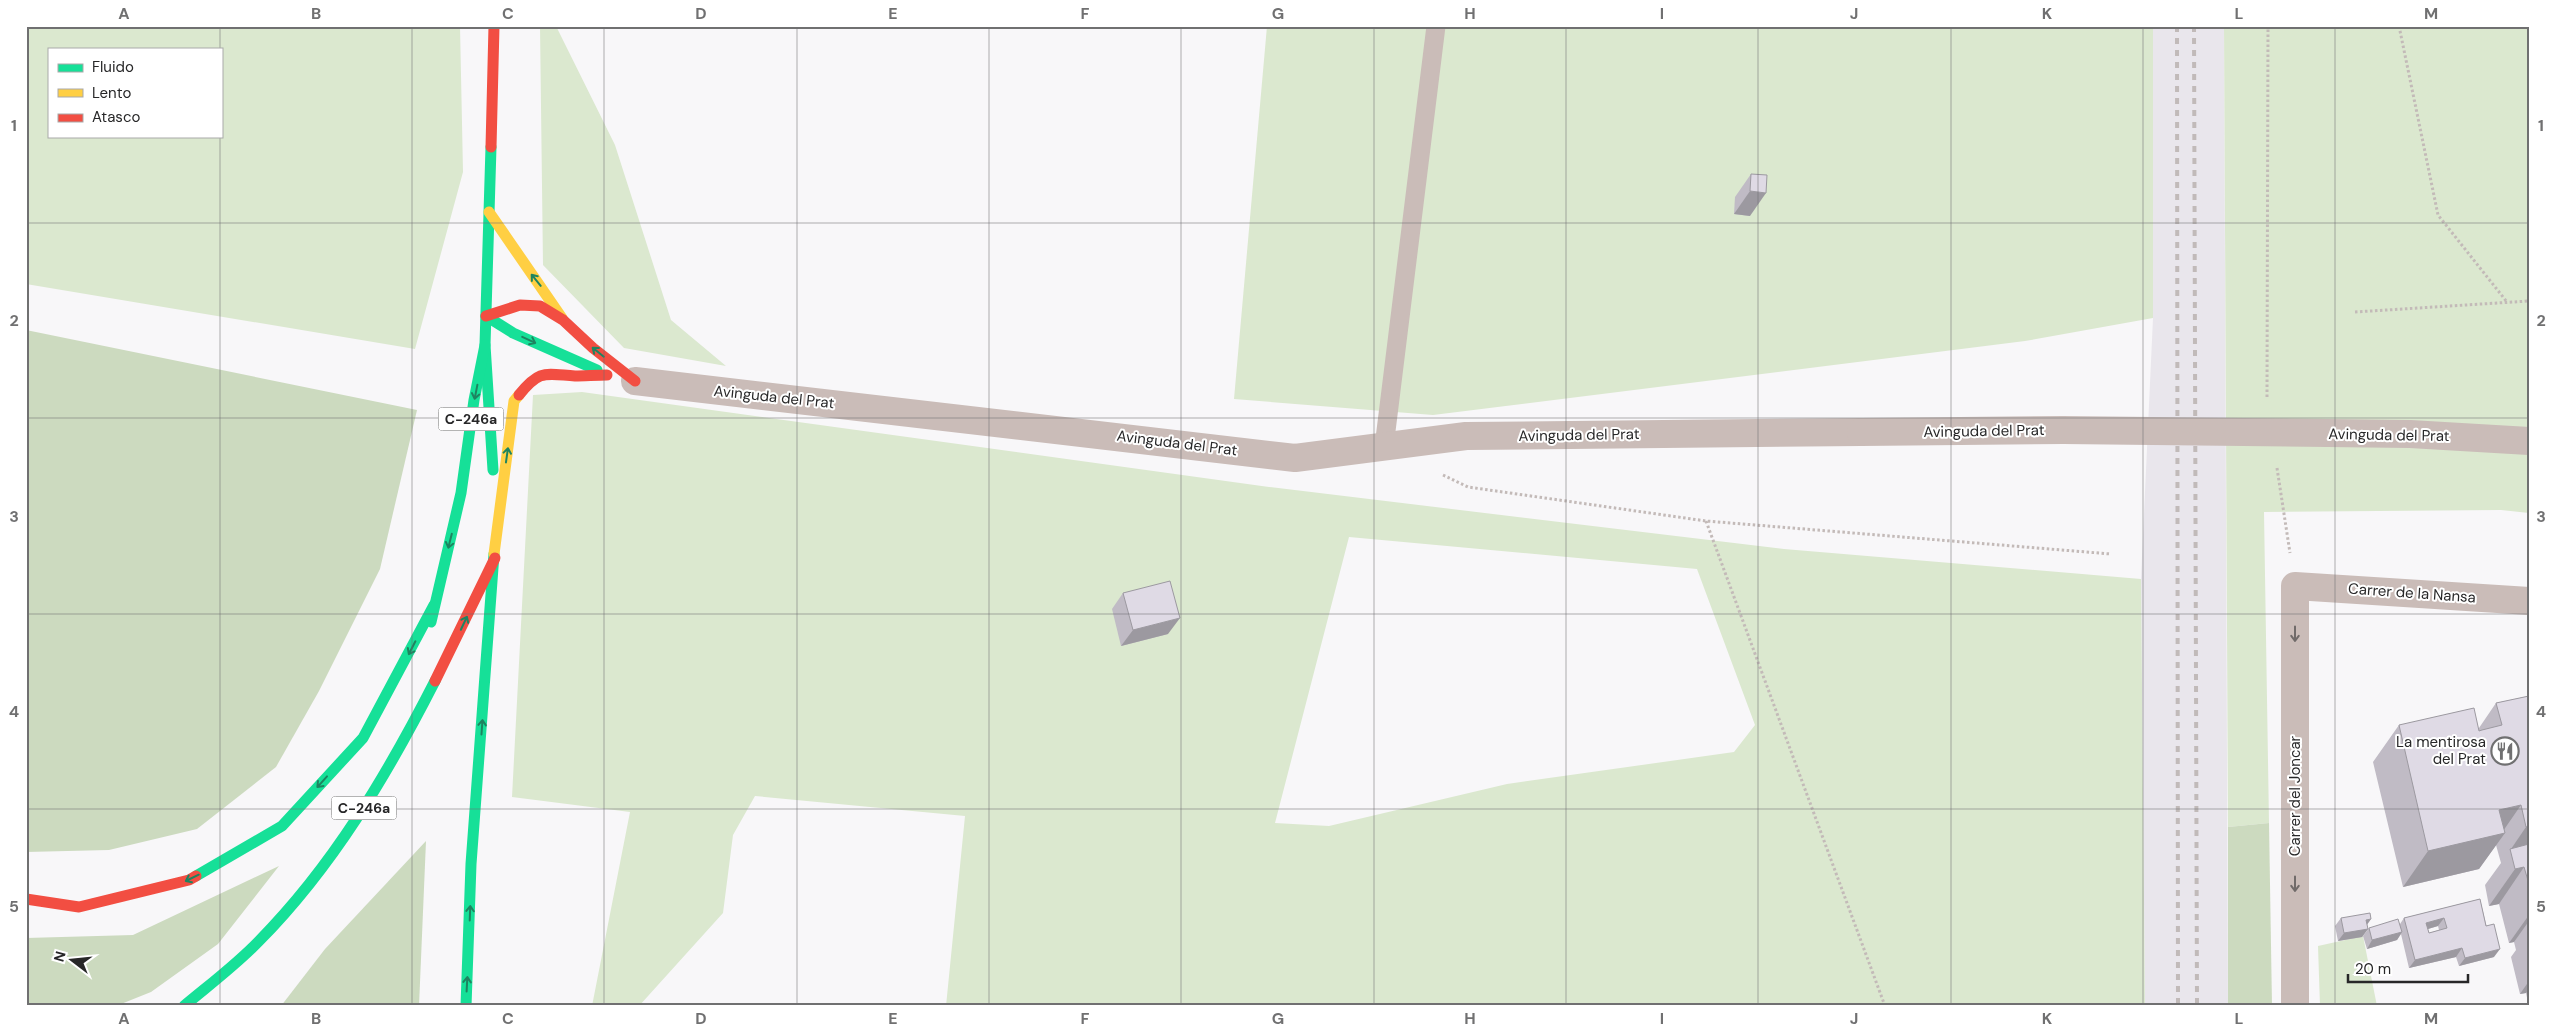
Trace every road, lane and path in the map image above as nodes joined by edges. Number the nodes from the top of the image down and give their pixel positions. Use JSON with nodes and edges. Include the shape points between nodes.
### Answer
{"nodes":[{"id":1,"x":494,"y":26,"type":"edge"},
{"id":2,"x":1436,"y":26,"type":"edge"},
{"id":3,"x":2268,"y":26,"type":"edge"},
{"id":4,"x":2399,"y":26,"type":"edge"},
{"id":5,"x":489,"y":212,"type":"junction"},
{"id":6,"x":2529,"y":301,"type":"edge"},
{"id":7,"x":2507,"y":302,"type":"junction"},
{"id":8,"x":2355,"y":312,"type":"dead end"},
{"id":9,"x":486,"y":316,"type":"junction"},
{"id":10,"x":563,"y":320,"type":"junction"},
{"id":11,"x":485,"y":345,"type":"junction"},
{"id":12,"x":608,"y":374,"type":"junction"},
{"id":13,"x":635,"y":381,"type":"junction"},
{"id":14,"x":2267,"y":403,"type":"dead end"},
{"id":15,"x":2529,"y":441,"type":"edge"},
{"id":16,"x":1384,"y":446,"type":"junction"},
{"id":17,"x":2276,"y":461,"type":"dead end"},
{"id":18,"x":1434,"y":471,"type":"dead end"},
{"id":19,"x":497,"y":521,"type":"junction"},
{"id":20,"x":1706,"y":521,"type":"junction"},
{"id":21,"x":2111,"y":554,"type":"dead end"},
{"id":22,"x":495,"y":558,"type":"junction"},
{"id":23,"x":2296,"y":586,"type":"junction"},
{"id":24,"x":2529,"y":601,"type":"edge"},
{"id":25,"x":434,"y":605,"type":"junction"},
{"id":26,"x":426,"y":643,"type":"dead end"},
{"id":27,"x":417,"y":691,"type":"dead end"},
{"id":28,"x":410,"y":729,"type":"junction"},
{"id":29,"x":26,"y":899,"type":"edge"},
{"id":30,"x":184,"y":1006,"type":"edge"},
{"id":31,"x":466,"y":1006,"type":"edge"},
{"id":32,"x":1885,"y":1006,"type":"edge"},
{"id":33,"x":2295,"y":1006,"type":"edge"}],
"edges":[{"from":1,"to":5,"type":"main road","number":"C-246a"},
{"from":2,"to":16,"type":"lane"},
{"from":3,"to":14,"type":"path"},
{"from":4,"to":7,"type":"path","via":[[2438,215]]},
{"from":5,"to":9,"type":"main road","number":"C-246a"},
{"from":10,"to":5,"type":"main road","one_way":true},
{"from":6,"to":7,"type":"path"},
{"from":7,"to":8,"type":"path"},
{"from":9,"to":10,"type":"main road","via":[[520,305],[540,306]]},
{"from":9,"to":11,"type":"main road","number":"C-246a"},
{"from":9,"to":12,"type":"main road","one_way":true,"via":[[521,337]]},
{"from":13,"to":10,"type":"main road","one_way":true},
{"from":11,"to":19,"type":"main road"},
{"from":11,"to":25,"type":"main road","number":"C-246a","one_way":true,"via":[[461,494]]},
{"from":12,"to":13,"type":"main road"},
{"from":19,"to":12,"type":"main road","one_way":true,"via":[[514,401],[530,381],[547,373],[576,376]]},
{"from":13,"to":16,"type":"street","name":"Avinguda del Prat","via":[[1295,458]]},
{"from":15,"to":16,"type":"street","name":"Avinguda del Prat","bridge":true,"via":[[2410,434],[2063,430],[1466,436]]},
{"from":17,"to":23,"type":"path"},
{"from":18,"to":20,"type":"path","via":[[1468,487]]},
{"from":19,"to":22,"type":"main road"},
{"from":20,"to":21,"type":"path"},
{"from":20,"to":32,"type":"path"},
{"from":28,"to":22,"type":"main road","one_way":true},
{"from":31,"to":22,"type":"main road","one_way":true,"via":[[471,864]]},
{"from":23,"to":24,"type":"street","name":"Carrer de la Nansa"},
{"from":23,"to":33,"type":"street","name":"Carrer del Joncar","one_way":true},
{"from":25,"to":26,"type":"main road","number":"C-246a"},
{"from":25,"to":29,"type":"main road","one_way":true,"via":[[363,738],[282,826],[189,880],[79,907]]},
{"from":27,"to":28,"type":"main road","number":"C-246a"},
{"from":28,"to":30,"type":"main road","number":"C-246a","via":[[368,803],[311,883],[260,941]]}]}
